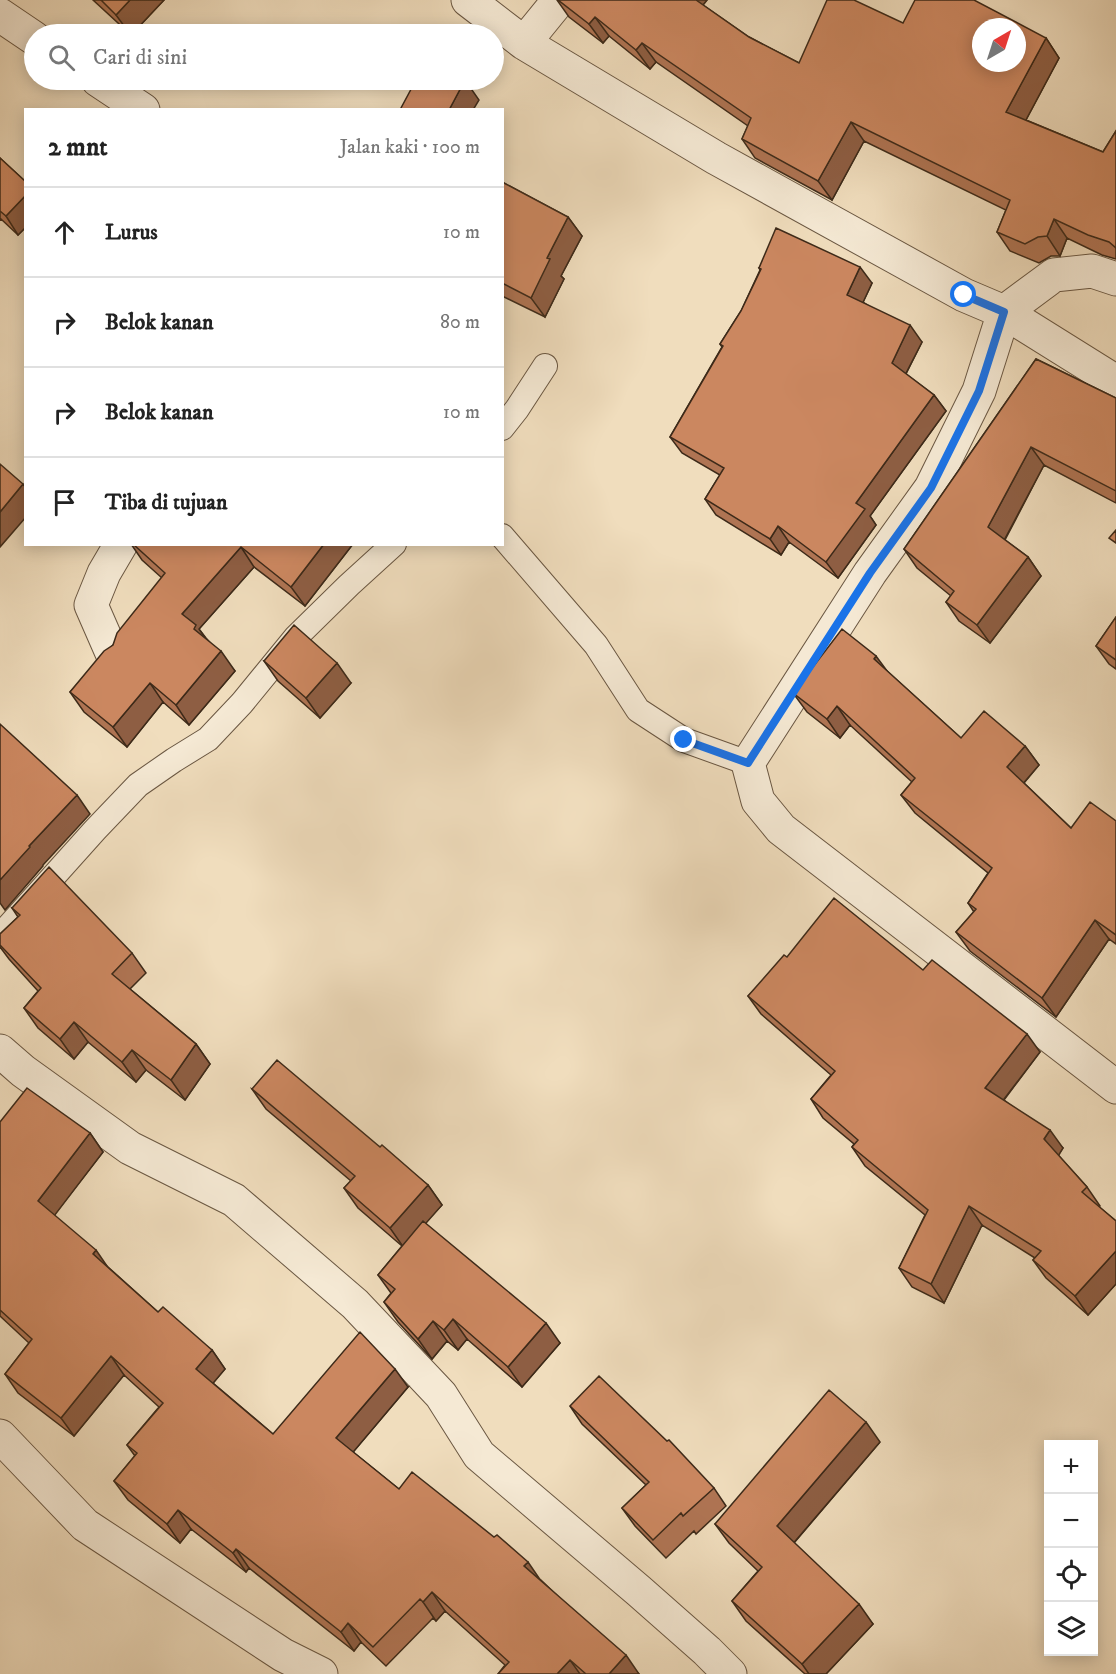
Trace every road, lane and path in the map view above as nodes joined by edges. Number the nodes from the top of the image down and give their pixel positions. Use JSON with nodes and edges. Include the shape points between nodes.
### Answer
{"nodes":[{"id":1,"x":468,"y":0,"type":"edge"},
{"id":2,"x":560,"y":0,"type":"edge"},
{"id":3,"x":0,"y":15,"type":"edge"},
{"id":4,"x":499,"y":24,"type":"edge"},
{"id":5,"x":504,"y":28,"type":"edge"},
{"id":6,"x":24,"y":31,"type":"edge"},
{"id":7,"x":524,"y":43,"type":"junction"},
{"id":8,"x":113,"y":90,"type":"edge"},
{"id":9,"x":140,"y":108,"type":"edge"},
{"id":10,"x":1116,"y":279,"type":"edge"},
{"id":11,"x":1004,"y":312,"type":"junction"},
{"id":12,"x":545,"y":366,"type":"dead end"},
{"id":13,"x":1116,"y":382,"type":"edge"},
{"id":14,"x":504,"y":426,"type":"edge"},
{"id":15,"x":504,"y":538,"type":"edge"},
{"id":16,"x":120,"y":546,"type":"edge"},
{"id":17,"x":392,"y":546,"type":"edge"},
{"id":18,"x":112,"y":653,"type":"edge"},
{"id":19,"x":748,"y":763,"type":"junction"},
{"id":20,"x":0,"y":936,"type":"edge"},
{"id":21,"x":0,"y":1051,"type":"edge"},
{"id":22,"x":1116,"y":1087,"type":"edge"},
{"id":23,"x":0,"y":1436,"type":"edge"},
{"id":24,"x":321,"y":1674,"type":"edge"},
{"id":25,"x":730,"y":1674,"type":"edge"}],
"edges":[{"from":1,"to":4,"type":"street"},
{"from":2,"to":7,"type":"street"},
{"from":3,"to":6,"type":"street"},
{"from":5,"to":7,"type":"street"},
{"from":7,"to":11,"type":"street","via":[[716,158],[964,295]]},
{"from":8,"to":9,"type":"street"},
{"from":10,"to":11,"type":"street","via":[[1092,271],[1054,275]]},
{"from":11,"to":13,"type":"street"},
{"from":11,"to":19,"type":"street","via":[[979,391],[931,488],[870,573]]},
{"from":12,"to":14,"type":"lane"},
{"from":15,"to":19,"type":"lane","via":[[596,645],[638,710],[684,740]]},
{"from":16,"to":18,"type":"street","via":[[91,605]]},
{"from":17,"to":20,"type":"lane","via":[[296,637],[208,740],[138,785]]},
{"from":19,"to":22,"type":"street","via":[[758,801],[781,829]]},
{"from":21,"to":25,"type":"street","via":[[130,1148],[234,1200],[355,1304],[441,1395],[479,1455]]},
{"from":23,"to":24,"type":"street","via":[[85,1525],[283,1655]]}]}
